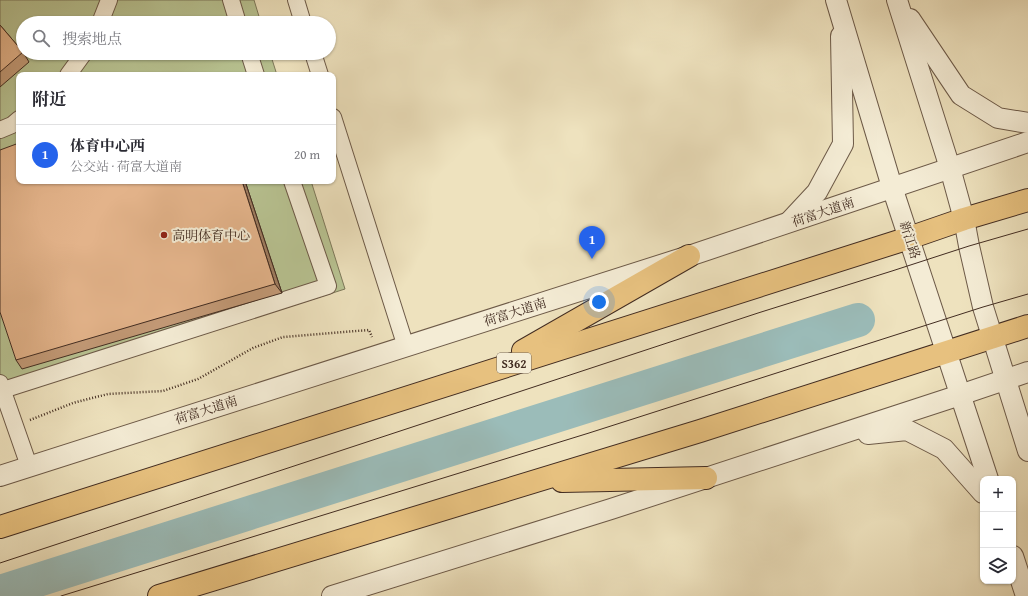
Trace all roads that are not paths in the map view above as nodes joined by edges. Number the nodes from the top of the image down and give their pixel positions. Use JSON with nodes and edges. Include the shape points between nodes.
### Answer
{"nodes":[{"id":1,"x":109,"y":0,"type":"edge"},
{"id":2,"x":230,"y":0,"type":"edge"},
{"id":3,"x":296,"y":0,"type":"edge"},
{"id":4,"x":897,"y":0,"type":"edge"},
{"id":5,"x":838,"y":5,"type":"edge"},
{"id":6,"x":103,"y":16,"type":"edge"},
{"id":7,"x":236,"y":16,"type":"edge"},
{"id":8,"x":301,"y":16,"type":"edge"},
{"id":9,"x":79,"y":60,"type":"edge"},
{"id":10,"x":251,"y":60,"type":"edge"},
{"id":11,"x":315,"y":60,"type":"edge"},
{"id":12,"x":70,"y":72,"type":"edge"},
{"id":13,"x":255,"y":72,"type":"edge"},
{"id":14,"x":319,"y":72,"type":"edge"},
{"id":15,"x":16,"y":121,"type":"edge"},
{"id":16,"x":1028,"y":123,"type":"edge"},
{"id":17,"x":336,"y":126,"type":"edge"},
{"id":18,"x":0,"y":130,"type":"edge"},
{"id":19,"x":1028,"y":142,"type":"edge"},
{"id":20,"x":950,"y":168,"type":"junction"},
{"id":21,"x":293,"y":184,"type":"edge"},
{"id":22,"x":892,"y":187,"type":"junction"},
{"id":23,"x":1028,"y":200,"type":"edge"},
{"id":24,"x":964,"y":219,"type":"junction"},
{"id":25,"x":788,"y":224,"type":"junction"},
{"id":26,"x":909,"y":238,"type":"junction"},
{"id":27,"x":689,"y":256,"type":"junction"},
{"id":28,"x":1028,"y":326,"type":"edge"},
{"id":29,"x":993,"y":337,"type":"junction"},
{"id":30,"x":406,"y":347,"type":"junction"},
{"id":31,"x":946,"y":352,"type":"junction"},
{"id":32,"x":1028,"y":372,"type":"edge"},
{"id":33,"x":483,"y":373,"type":"junction"},
{"id":34,"x":1006,"y":380,"type":"junction"},
{"id":35,"x":1,"y":386,"type":"edge"},
{"id":36,"x":960,"y":395,"type":"junction"},
{"id":37,"x":831,"y":438,"type":"junction"},
{"id":38,"x":1028,"y":451,"type":"edge"},
{"id":39,"x":29,"y":466,"type":"junction"},
{"id":40,"x":0,"y":476,"type":"edge"},
{"id":41,"x":987,"y":476,"type":"edge"},
{"id":42,"x":706,"y":478,"type":"junction"},
{"id":43,"x":537,"y":481,"type":"junction"},
{"id":44,"x":980,"y":490,"type":"edge"},
{"id":45,"x":0,"y":527,"type":"edge"},
{"id":46,"x":1016,"y":565,"type":"edge"},
{"id":47,"x":159,"y":596,"type":"edge"},
{"id":48,"x":332,"y":596,"type":"edge"},
{"id":49,"x":1026,"y":596,"type":"edge"}],
"edges":[{"from":1,"to":6,"type":"street"},
{"from":2,"to":7,"type":"street"},
{"from":3,"to":8,"type":"street"},
{"from":4,"to":16,"type":"street","via":[[961,94],[998,118]]},
{"from":4,"to":20,"type":"street"},
{"from":5,"to":22,"type":"street","name":"新江路"},
{"from":5,"to":25,"type":"street","via":[[843,144],[817,192]]},
{"from":9,"to":12,"type":"street"},
{"from":10,"to":13,"type":"street"},
{"from":11,"to":14,"type":"street"},
{"from":15,"to":18,"type":"street"},
{"from":17,"to":30,"type":"street"},
{"from":19,"to":20,"type":"street","name":"荷富大道南"},
{"from":20,"to":22,"type":"street","name":"荷富大道南"},
{"from":20,"to":24,"type":"street"},
{"from":21,"to":35,"type":"street","via":[[328,286]]},
{"from":22,"to":25,"type":"street","name":"荷富大道南"},
{"from":22,"to":26,"type":"street","name":"新江路"},
{"from":23,"to":24,"type":"main road","number":"S362"},
{"from":24,"to":26,"type":"main road","number":"S362"},
{"from":24,"to":29,"type":"street","via":[[983,307]]},
{"from":25,"to":27,"type":"street","name":"荷富大道南"},
{"from":26,"to":31,"type":"street","name":"新江路"},
{"from":26,"to":33,"type":"main road","number":"S362"},
{"from":27,"to":30,"type":"street","name":"荷富大道南"},
{"from":27,"to":33,"type":"main road"},
{"from":28,"to":29,"type":"main road"},
{"from":29,"to":31,"type":"main road"},
{"from":29,"to":34,"type":"street"},
{"from":30,"to":39,"type":"street","name":"荷富大道南"},
{"from":31,"to":36,"type":"street","name":"新江路"},
{"from":31,"to":43,"type":"main road"},
{"from":32,"to":34,"type":"street"},
{"from":33,"to":45,"type":"main road","number":"S362"},
{"from":34,"to":36,"type":"street"},
{"from":34,"to":38,"type":"street"},
{"from":35,"to":39,"type":"street"},
{"from":36,"to":37,"type":"street"},
{"from":36,"to":41,"type":"street","name":"新江路"},
{"from":37,"to":42,"type":"street"},
{"from":37,"to":44,"type":"street","via":[[907,430],[944,449]]},
{"from":39,"to":40,"type":"street","name":"荷富大道南"},
{"from":42,"to":43,"type":"main road"},
{"from":42,"to":48,"type":"street"},
{"from":43,"to":47,"type":"main road"},
{"from":46,"to":49,"type":"street"}]}
